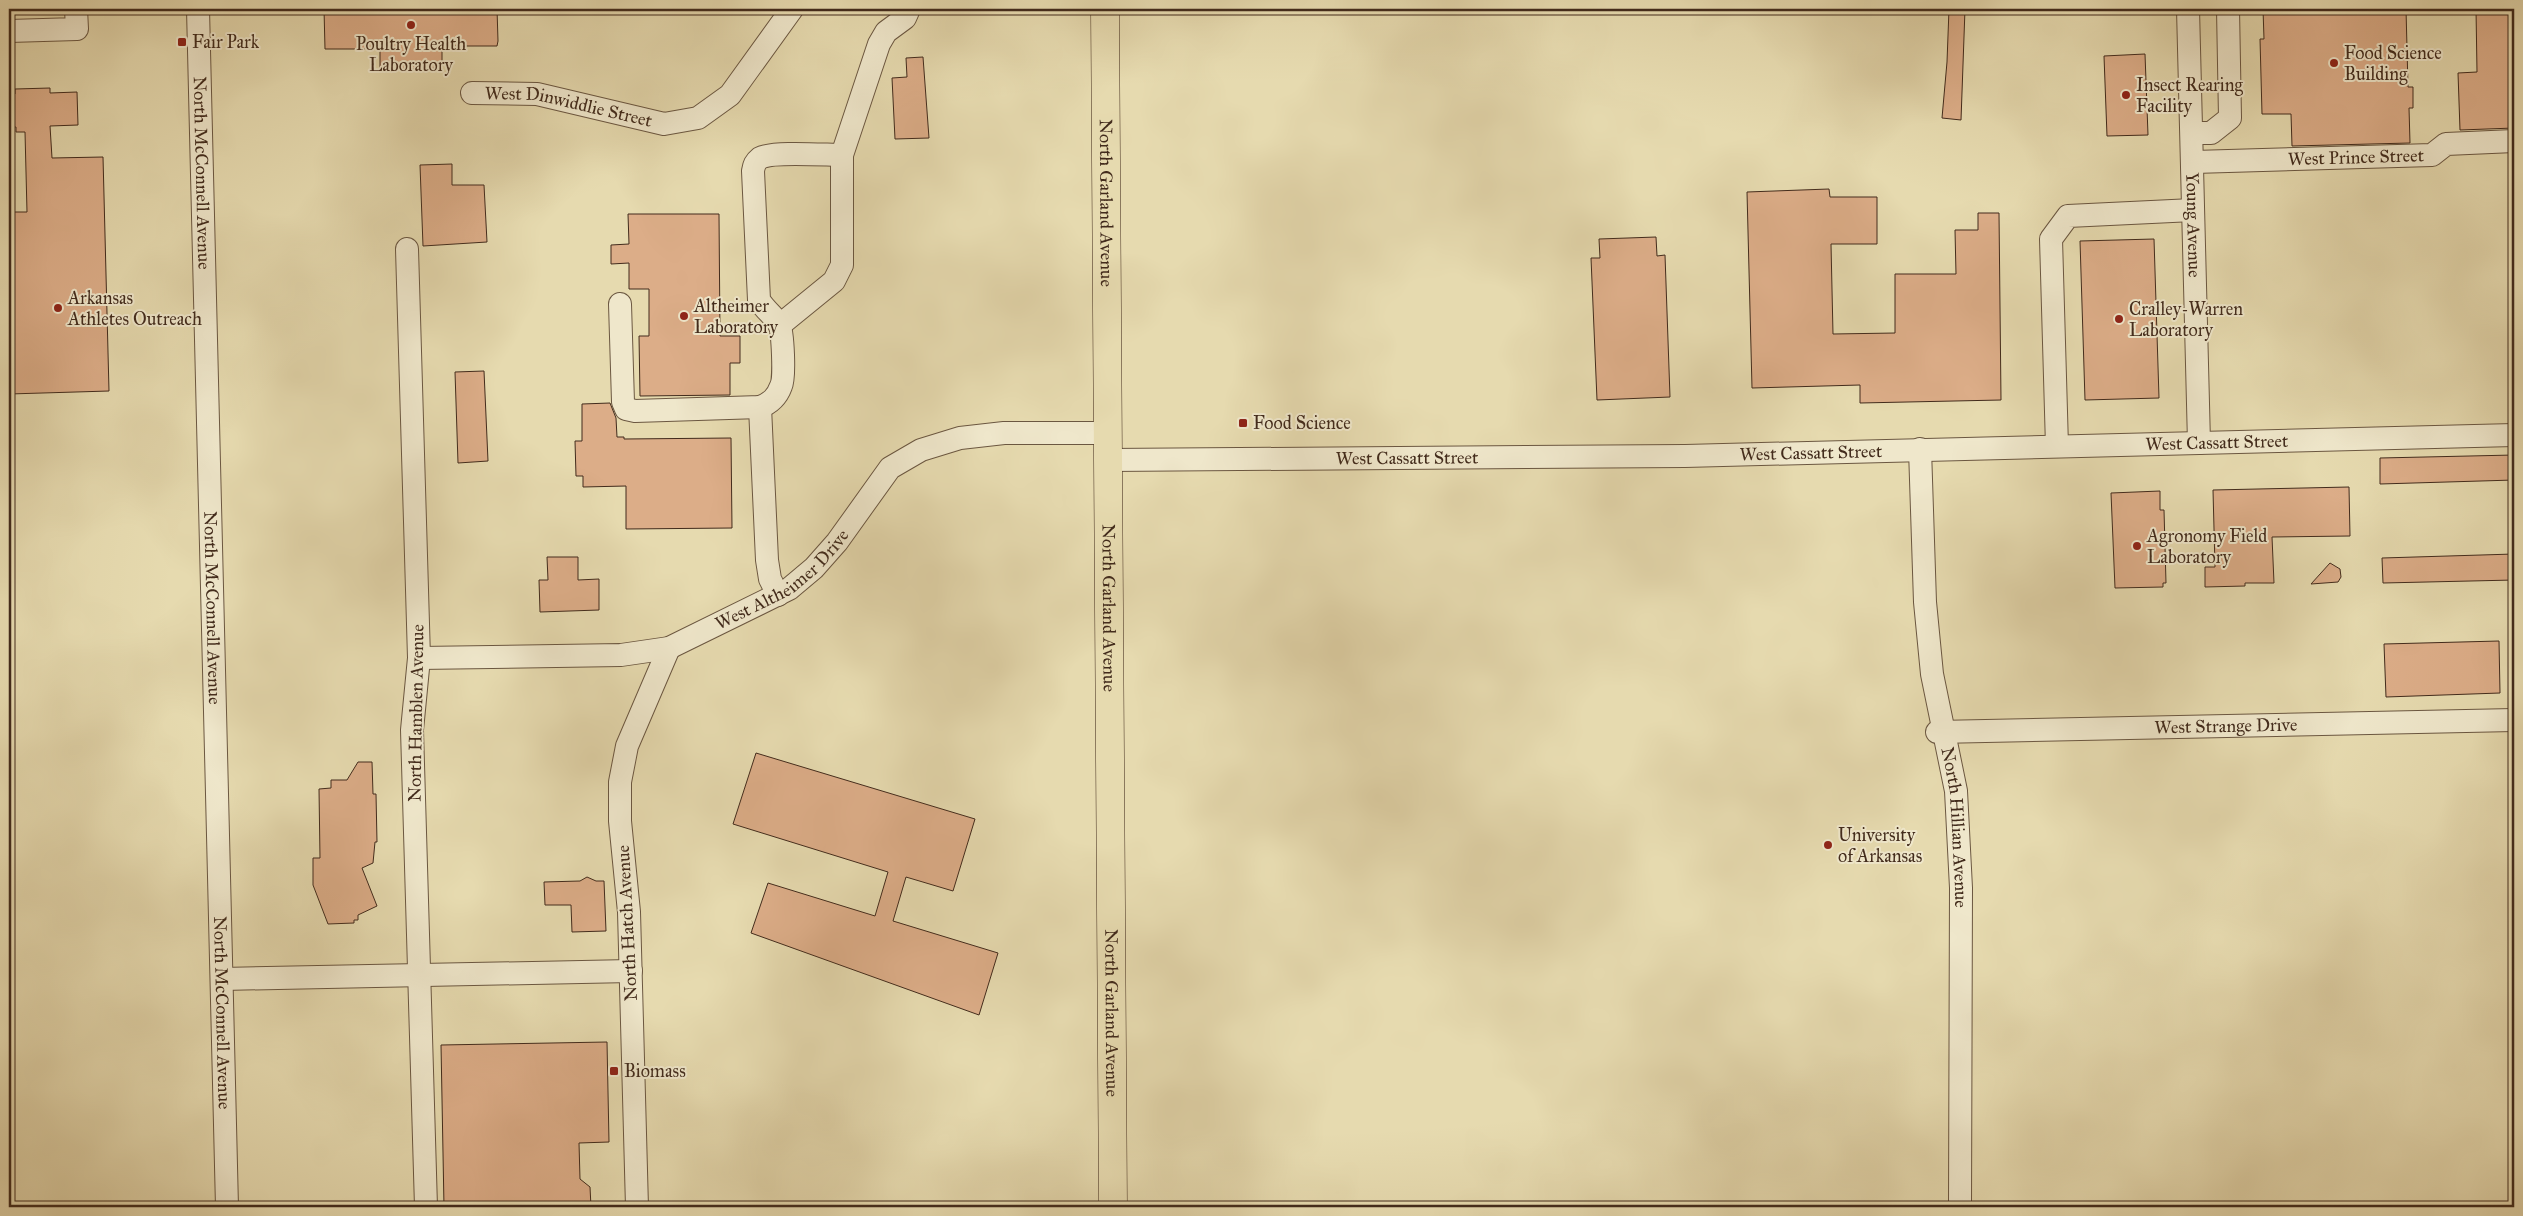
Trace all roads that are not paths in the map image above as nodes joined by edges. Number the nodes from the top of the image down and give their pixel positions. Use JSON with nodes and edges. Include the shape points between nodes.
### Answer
{"nodes":[{"id":1,"x":76,"y":9,"type":"edge"},
{"id":2,"x":198,"y":9,"type":"edge"},
{"id":3,"x":792,"y":9,"type":"edge"},
{"id":4,"x":909,"y":9,"type":"edge"},
{"id":5,"x":1105,"y":9,"type":"edge"},
{"id":6,"x":2188,"y":9,"type":"edge"},
{"id":7,"x":2228,"y":9,"type":"edge"},
{"id":8,"x":9,"y":31,"type":"edge"},
{"id":9,"x":472,"y":93,"type":"dead end"},
{"id":10,"x":2192,"y":133,"type":"junction"},
{"id":11,"x":2514,"y":141,"type":"edge"},
{"id":12,"x":842,"y":155,"type":"junction"},
{"id":13,"x":2194,"y":162,"type":"junction"},
{"id":14,"x":2194,"y":210,"type":"junction"},
{"id":15,"x":407,"y":249,"type":"dead end"},
{"id":16,"x":620,"y":304,"type":"dead end"},
{"id":17,"x":780,"y":325,"type":"junction"},
{"id":18,"x":760,"y":407,"type":"junction"},
{"id":19,"x":1109,"y":433,"type":"junction"},
{"id":20,"x":2514,"y":435,"type":"edge"},
{"id":21,"x":2199,"y":443,"type":"junction"},
{"id":22,"x":2057,"y":446,"type":"junction"},
{"id":23,"x":1920,"y":450,"type":"junction"},
{"id":24,"x":1109,"y":460,"type":"junction"},
{"id":25,"x":778,"y":595,"type":"junction"},
{"id":26,"x":669,"y":648,"type":"junction"},
{"id":27,"x":418,"y":658,"type":"junction"},
{"id":28,"x":2514,"y":720,"type":"edge"},
{"id":29,"x":1940,"y":732,"type":"junction"},
{"id":30,"x":631,"y":971,"type":"junction"},
{"id":31,"x":419,"y":975,"type":"junction"},
{"id":32,"x":222,"y":979,"type":"junction"},
{"id":33,"x":227,"y":1207,"type":"edge"},
{"id":34,"x":426,"y":1207,"type":"edge"},
{"id":35,"x":637,"y":1207,"type":"edge"},
{"id":36,"x":1112,"y":1207,"type":"edge"},
{"id":37,"x":1960,"y":1207,"type":"edge"}],
"edges":[{"from":1,"to":8,"type":"street","via":[[77,28]]},
{"from":2,"to":32,"type":"street","name":"North McConnell Avenue"},
{"from":3,"to":9,"type":"street","name":"West Dinwiddlie Street","via":[[730,95],[698,118],[664,124],[537,94]]},
{"from":4,"to":12,"type":"street","via":[[905,18],[886,32],[879,44]]},
{"from":5,"to":19,"type":"main road","name":"North Garland Avenue"},
{"from":6,"to":10,"type":"street","name":"Young Avenue"},
{"from":7,"to":10,"type":"street","via":[[2230,118],[2211,133]]},
{"from":10,"to":13,"type":"street","name":"Young Avenue"},
{"from":11,"to":13,"type":"street","name":"West Prince Street","via":[[2446,144],[2432,155]]},
{"from":12,"to":17,"type":"street","via":[[842,265],[834,281]]},
{"from":12,"to":17,"type":"street","via":[[775,154],[762,157],[755,163],[759,300]]},
{"from":13,"to":14,"type":"street","name":"Young Avenue"},
{"from":14,"to":21,"type":"street","name":"Young Avenue"},
{"from":14,"to":22,"type":"street","via":[[2068,216],[2051,239]]},
{"from":15,"to":27,"type":"street","name":"North Hamblen Avenue"},
{"from":16,"to":18,"type":"street","via":[[623,402],[626,409]]},
{"from":17,"to":18,"type":"street","via":[[782,384],[775,399]]},
{"from":18,"to":25,"type":"street","via":[[767,560],[770,579]]},
{"from":19,"to":24,"type":"main road","name":"North Garland Avenue"},
{"from":19,"to":25,"type":"street","name":"West Altheimer Drive","via":[[1004,434],[960,438],[921,450],[890,468],[837,542],[814,568]]},
{"from":20,"to":21,"type":"street","name":"West Cassatt Street"},
{"from":21,"to":22,"type":"street","name":"West Cassatt Street"},
{"from":22,"to":23,"type":"street","name":"West Cassatt Street"},
{"from":23,"to":24,"type":"street","name":"West Cassatt Street","via":[[1685,456]]},
{"from":23,"to":29,"type":"street","name":"North Hillian Avenue","via":[[1926,602]]},
{"from":24,"to":36,"type":"main road","name":"North Garland Avenue"},
{"from":25,"to":26,"type":"street","name":"West Altheimer Drive"},
{"from":26,"to":27,"type":"street","name":"West Altheimer Drive","via":[[622,655]]},
{"from":26,"to":30,"type":"street","name":"North Hatch Avenue","via":[[627,746],[620,782]]},
{"from":27,"to":31,"type":"street","name":"North Hamblen Avenue","via":[[412,730]]},
{"from":28,"to":29,"type":"street","name":"West Strange Drive"},
{"from":29,"to":37,"type":"street","name":"North Hillian Avenue","via":[[1956,791],[1961,888]]},
{"from":30,"to":31,"type":"street"},
{"from":30,"to":35,"type":"street","name":"North Hatch Avenue"},
{"from":31,"to":32,"type":"street"},
{"from":31,"to":34,"type":"street","name":"North Hamblen Avenue"},
{"from":32,"to":33,"type":"street","name":"North McConnell Avenue"}]}
